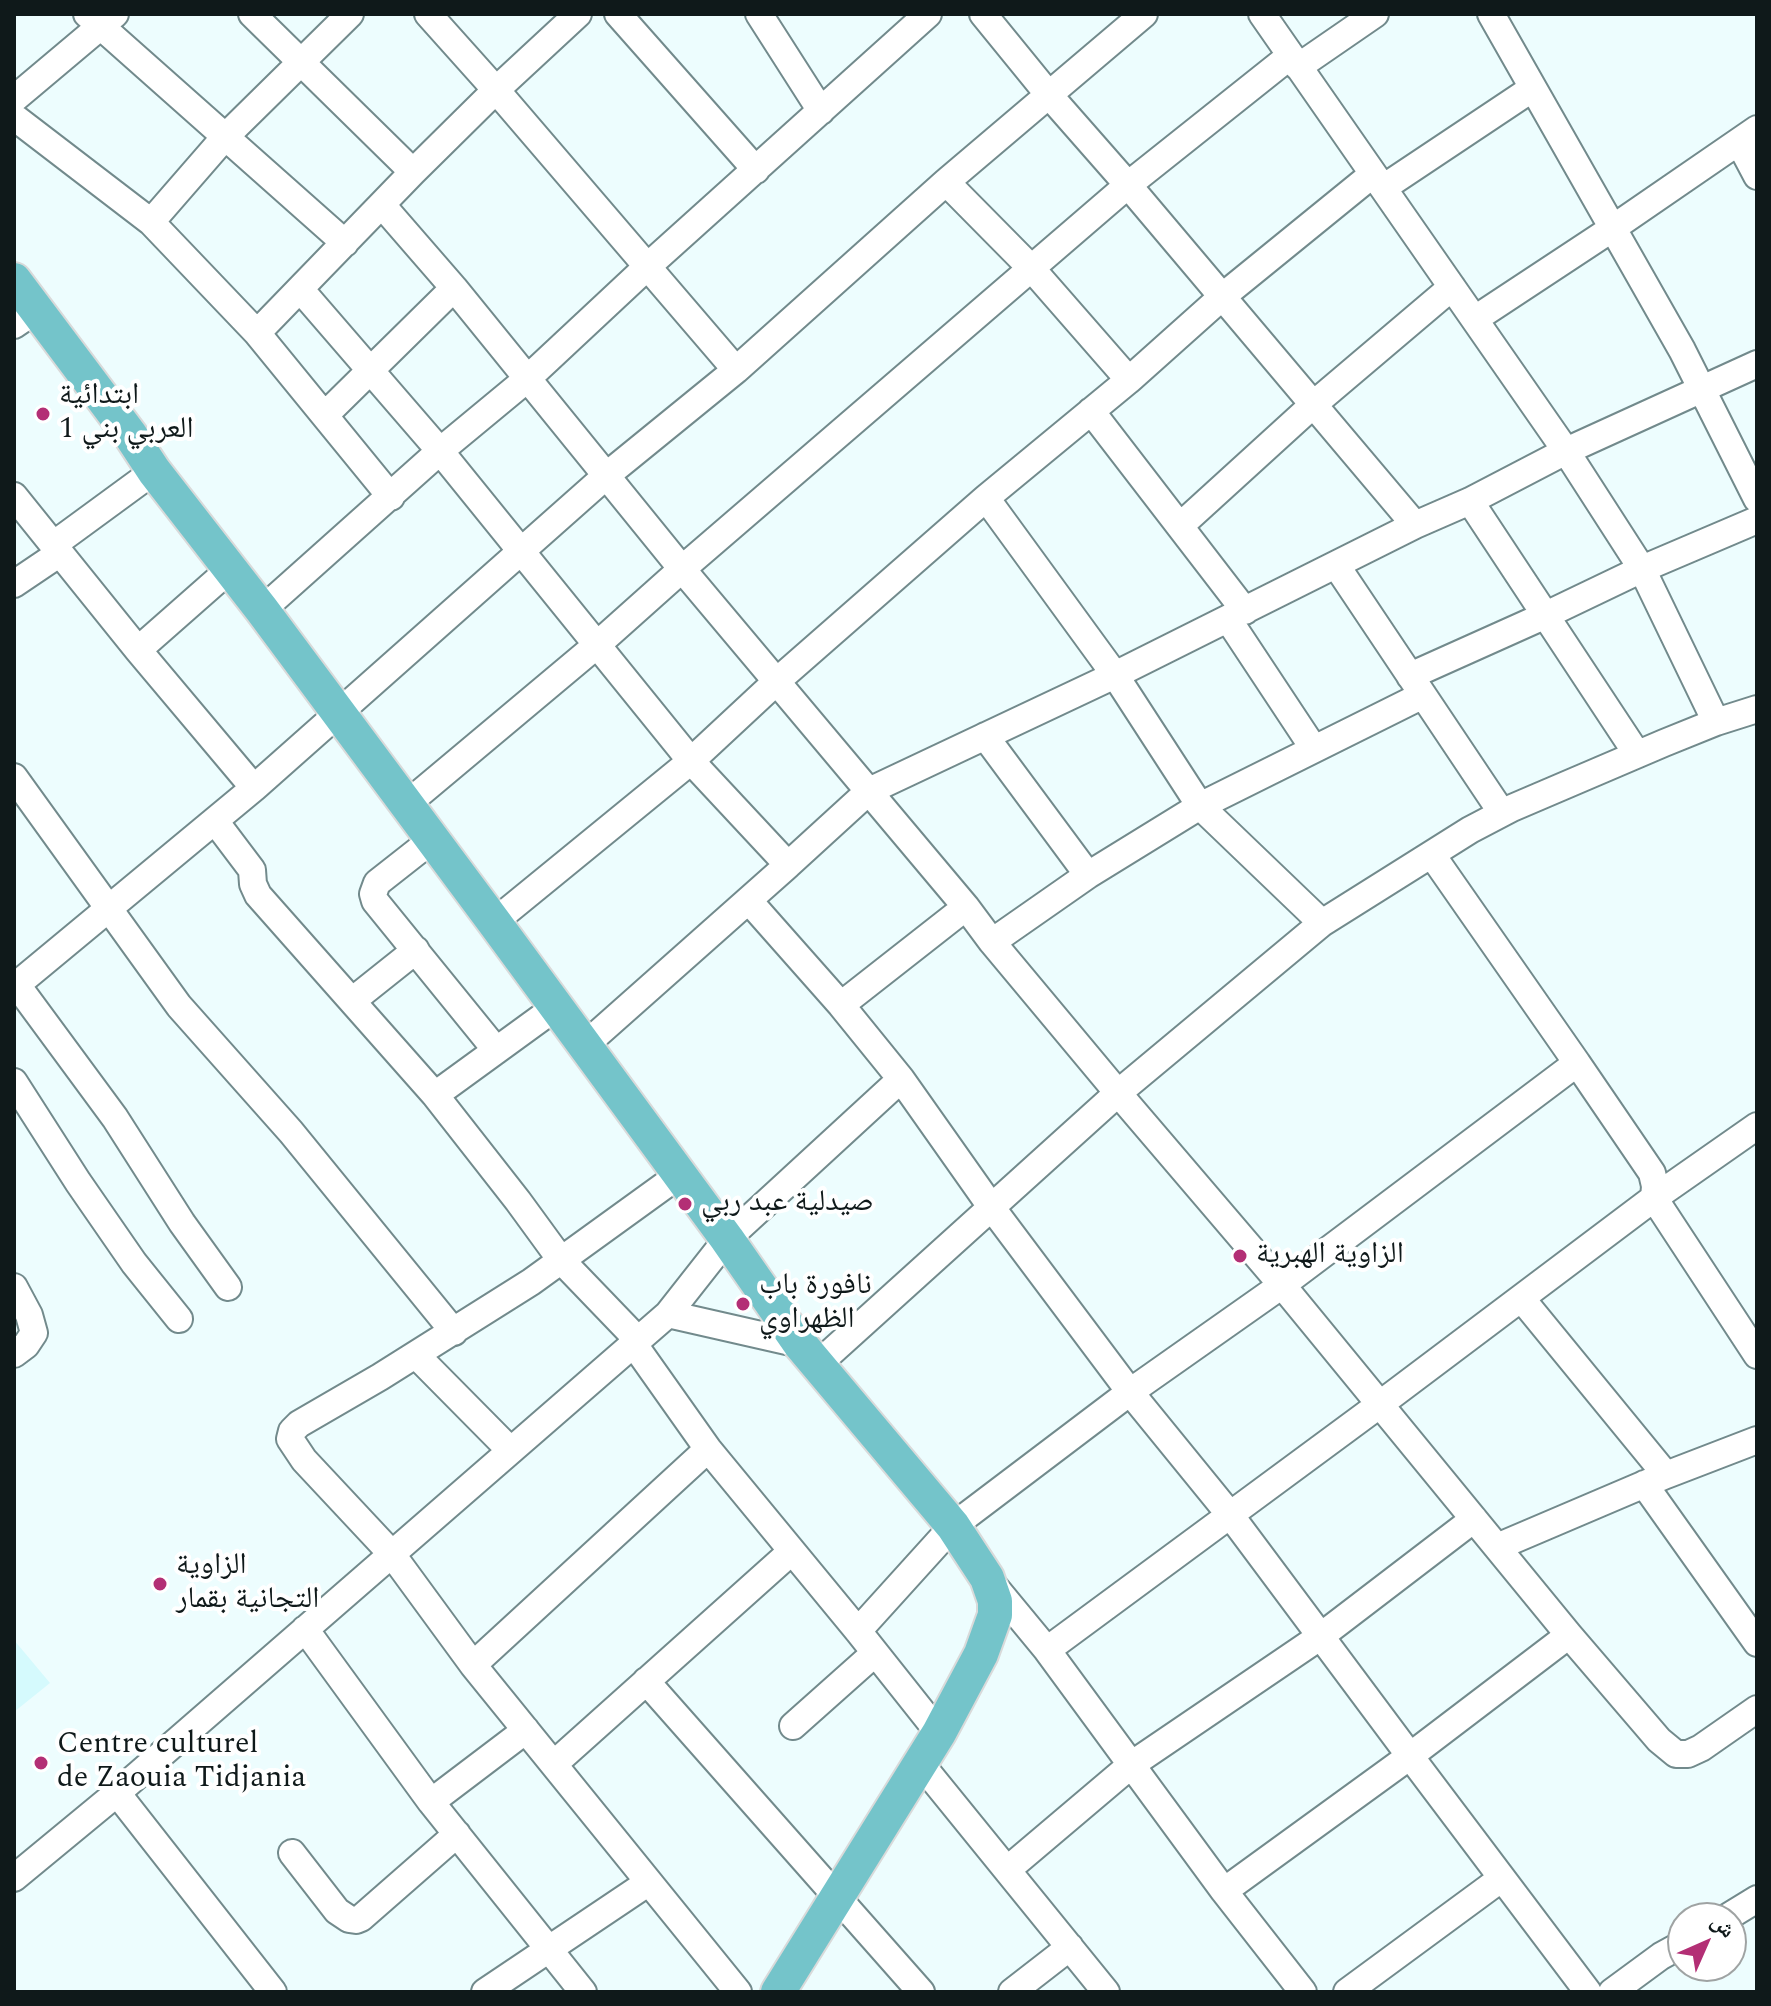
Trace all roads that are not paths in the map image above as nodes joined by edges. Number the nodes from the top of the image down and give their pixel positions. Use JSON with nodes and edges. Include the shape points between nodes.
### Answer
{"nodes":[{"id":1,"x":252,"y":14,"type":"edge"},
{"id":2,"x":350,"y":14,"type":"edge"},
{"id":3,"x":428,"y":14,"type":"edge"},
{"id":4,"x":578,"y":14,"type":"edge"},
{"id":5,"x":618,"y":14,"type":"edge"},
{"id":6,"x":759,"y":14,"type":"edge"},
{"id":7,"x":983,"y":14,"type":"edge"},
{"id":8,"x":1144,"y":14,"type":"edge"},
{"id":9,"x":1262,"y":14,"type":"edge"},
{"id":10,"x":1375,"y":14,"type":"edge"},
{"id":11,"x":1491,"y":14,"type":"edge"},
{"id":12,"x":923,"y":16,"type":"edge"},
{"id":13,"x":101,"y":18,"type":"edge"},
{"id":14,"x":1294,"y":61,"type":"junction"},
{"id":15,"x":300,"y":63,"type":"junction"},
{"id":16,"x":1533,"y":88,"type":"junction"},
{"id":17,"x":496,"y":90,"type":"junction"},
{"id":18,"x":1049,"y":95,"type":"junction"},
{"id":19,"x":14,"y":99,"type":"edge"},
{"id":20,"x":821,"y":111,"type":"junction"},
{"id":21,"x":14,"y":117,"type":"edge"},
{"id":22,"x":1748,"y":136,"type":"edge"},
{"id":23,"x":224,"y":138,"type":"junction"},
{"id":24,"x":756,"y":170,"type":"junction"},
{"id":25,"x":413,"y":172,"type":"junction"},
{"id":26,"x":1757,"y":176,"type":"edge"},
{"id":27,"x":1378,"y":181,"type":"junction"},
{"id":28,"x":946,"y":182,"type":"junction"},
{"id":29,"x":1128,"y":185,"type":"junction"},
{"id":30,"x":382,"y":205,"type":"junction"},
{"id":31,"x":151,"y":222,"type":"junction"},
{"id":32,"x":1613,"y":228,"type":"junction"},
{"id":33,"x":345,"y":243,"type":"junction"},
{"id":34,"x":648,"y":266,"type":"junction"},
{"id":35,"x":1032,"y":269,"type":"junction"},
{"id":36,"x":14,"y":280,"type":"edge"},
{"id":37,"x":1452,"y":287,"type":"junction"},
{"id":38,"x":454,"y":288,"type":"junction"},
{"id":39,"x":300,"y":289,"type":"junction"},
{"id":40,"x":1223,"y":296,"type":"junction"},
{"id":41,"x":25,"y":318,"type":"edge"},
{"id":42,"x":1475,"y":319,"type":"junction"},
{"id":43,"x":257,"y":333,"type":"junction"},
{"id":44,"x":1757,"y":364,"type":"edge"},
{"id":45,"x":370,"y":370,"type":"junction"},
{"id":46,"x":736,"y":370,"type":"junction"},
{"id":47,"x":527,"y":379,"type":"junction"},
{"id":48,"x":1129,"y":380,"type":"junction"},
{"id":49,"x":1702,"y":390,"type":"junction"},
{"id":50,"x":1314,"y":404,"type":"junction"},
{"id":51,"x":1091,"y":411,"type":"junction"},
{"id":52,"x":325,"y":415,"type":"junction"},
{"id":53,"x":440,"y":451,"type":"junction"},
{"id":54,"x":1566,"y":451,"type":"junction"},
{"id":55,"x":154,"y":471,"type":"junction"},
{"id":56,"x":607,"y":475,"type":"junction"},
{"id":57,"x":14,"y":496,"type":"edge"},
{"id":58,"x":391,"y":497,"type":"junction"},
{"id":59,"x":986,"y":498,"type":"junction"},
{"id":60,"x":1757,"y":499,"type":"edge"},
{"id":61,"x":1470,"y":501,"type":"junction"},
{"id":62,"x":1757,"y":520,"type":"edge"},
{"id":63,"x":1415,"y":525,"type":"junction"},
{"id":64,"x":1180,"y":526,"type":"junction"},
{"id":65,"x":56,"y":549,"type":"junction"},
{"id":66,"x":521,"y":550,"type":"junction"},
{"id":67,"x":1336,"y":565,"type":"junction"},
{"id":68,"x":230,"y":569,"type":"junction"},
{"id":69,"x":682,"y":569,"type":"junction"},
{"id":70,"x":1642,"y":569,"type":"junction"},
{"id":71,"x":14,"y":584,"type":"edge"},
{"id":72,"x":262,"y":610,"type":"junction"},
{"id":73,"x":1236,"y":615,"type":"junction"},
{"id":74,"x":1546,"y":615,"type":"junction"},
{"id":75,"x":598,"y":644,"type":"junction"},
{"id":76,"x":138,"y":650,"type":"junction"},
{"id":77,"x":1115,"y":675,"type":"junction"},
{"id":78,"x":777,"y":681,"type":"junction"},
{"id":79,"x":1416,"y":686,"type":"junction"},
{"id":80,"x":1757,"y":709,"type":"edge"},
{"id":81,"x":338,"y":714,"type":"junction"},
{"id":82,"x":1716,"y":722,"type":"junction"},
{"id":83,"x":985,"y":736,"type":"junction"},
{"id":84,"x":1314,"y":749,"type":"junction"},
{"id":85,"x":1637,"y":754,"type":"junction"},
{"id":86,"x":691,"y":761,"type":"junction"},
{"id":87,"x":14,"y":777,"type":"edge"},
{"id":88,"x":254,"y":788,"type":"junction"},
{"id":89,"x":869,"y":791,"type":"junction"},
{"id":90,"x":407,"y":804,"type":"junction"},
{"id":91,"x":1200,"y":806,"type":"junction"},
{"id":92,"x":1502,"y":813,"type":"junction"},
{"id":93,"x":215,"y":821,"type":"junction"},
{"id":94,"x":433,"y":839,"type":"junction"},
{"id":95,"x":1432,"y":855,"type":"junction"},
{"id":96,"x":788,"y":865,"type":"junction"},
{"id":97,"x":1088,"y":875,"type":"junction"},
{"id":98,"x":749,"y":901,"type":"junction"},
{"id":99,"x":966,"y":907,"type":"junction"},
{"id":100,"x":109,"y":908,"type":"junction"},
{"id":101,"x":494,"y":922,"type":"junction"},
{"id":102,"x":1322,"y":923,"type":"junction"},
{"id":103,"x":992,"y":942,"type":"junction"},
{"id":104,"x":416,"y":950,"type":"junction"},
{"id":105,"x":17,"y":981,"type":"edge"},
{"id":106,"x":352,"y":1001,"type":"junction"},
{"id":107,"x":841,"y":1005,"type":"junction"},
{"id":108,"x":556,"y":1007,"type":"junction"},
{"id":109,"x":584,"y":1046,"type":"junction"},
{"id":110,"x":496,"y":1050,"type":"junction"},
{"id":111,"x":1577,"y":1063,"type":"junction"},
{"id":112,"x":901,"y":1079,"type":"junction"},
{"id":113,"x":14,"y":1082,"type":"edge"},
{"id":114,"x":1118,"y":1093,"type":"junction"},
{"id":115,"x":435,"y":1095,"type":"junction"},
{"id":116,"x":1757,"y":1126,"type":"edge"},
{"id":117,"x":679,"y":1175,"type":"junction"},
{"id":118,"x":1654,"y":1198,"type":"junction"},
{"id":119,"x":992,"y":1208,"type":"junction"},
{"id":120,"x":727,"y":1239,"type":"junction"},
{"id":121,"x":561,"y":1260,"type":"junction"},
{"id":122,"x":1282,"y":1285,"type":"junction"},
{"id":123,"x":14,"y":1287,"type":"edge"},
{"id":124,"x":228,"y":1287,"type":"dead end"},
{"id":125,"x":1521,"y":1298,"type":"junction"},
{"id":126,"x":668,"y":1314,"type":"junction"},
{"id":127,"x":179,"y":1319,"type":"dead end"},
{"id":128,"x":454,"y":1332,"type":"junction"},
{"id":129,"x":635,"y":1341,"type":"junction"},
{"id":130,"x":14,"y":1354,"type":"edge"},
{"id":131,"x":809,"y":1354,"type":"junction"},
{"id":132,"x":416,"y":1355,"type":"junction"},
{"id":133,"x":1757,"y":1355,"type":"edge"},
{"id":134,"x":1130,"y":1392,"type":"junction"},
{"id":135,"x":1379,"y":1405,"type":"junction"},
{"id":136,"x":1757,"y":1440,"type":"edge"},
{"id":137,"x":708,"y":1449,"type":"junction"},
{"id":138,"x":510,"y":1450,"type":"junction"},
{"id":139,"x":1655,"y":1479,"type":"junction"},
{"id":140,"x":1231,"y":1516,"type":"junction"},
{"id":141,"x":1474,"y":1519,"type":"junction"},
{"id":142,"x":953,"y":1526,"type":"junction"},
{"id":143,"x":1497,"y":1547,"type":"junction"},
{"id":144,"x":792,"y":1551,"type":"junction"},
{"id":145,"x":391,"y":1553,"type":"junction"},
{"id":146,"x":987,"y":1578,"type":"junction"},
{"id":147,"x":305,"y":1629,"type":"junction"},
{"id":148,"x":858,"y":1631,"type":"junction"},
{"id":149,"x":1569,"y":1635,"type":"junction"},
{"id":150,"x":1321,"y":1636,"type":"junction"},
{"id":151,"x":1757,"y":1643,"type":"edge"},
{"id":152,"x":1047,"y":1650,"type":"junction"},
{"id":153,"x":875,"y":1653,"type":"junction"},
{"id":154,"x":473,"y":1665,"type":"junction"},
{"id":155,"x":646,"y":1681,"type":"junction"},
{"id":156,"x":1757,"y":1709,"type":"edge"},
{"id":157,"x":793,"y":1726,"type":"dead end"},
{"id":158,"x":526,"y":1730,"type":"junction"},
{"id":159,"x":939,"y":1733,"type":"junction"},
{"id":160,"x":1410,"y":1756,"type":"junction"},
{"id":161,"x":920,"y":1763,"type":"junction"},
{"id":162,"x":554,"y":1764,"type":"junction"},
{"id":163,"x":1131,"y":1765,"type":"junction"},
{"id":164,"x":117,"y":1793,"type":"junction"},
{"id":165,"x":431,"y":1802,"type":"junction"},
{"id":166,"x":457,"y":1834,"type":"junction"},
{"id":167,"x":292,"y":1853,"type":"dead end"},
{"id":168,"x":1007,"y":1870,"type":"junction"},
{"id":169,"x":14,"y":1877,"type":"edge"},
{"id":170,"x":1502,"y":1878,"type":"junction"},
{"id":171,"x":649,"y":1882,"type":"junction"},
{"id":172,"x":1224,"y":1891,"type":"junction"},
{"id":173,"x":837,"y":1897,"type":"junction"},
{"id":174,"x":1070,"y":1947,"type":"junction"},
{"id":175,"x":549,"y":1949,"type":"junction"},
{"id":176,"x":1667,"y":1953,"type":"edge"},
{"id":177,"x":273,"y":1992,"type":"edge"},
{"id":178,"x":485,"y":1992,"type":"edge"},
{"id":179,"x":583,"y":1992,"type":"edge"},
{"id":180,"x":738,"y":1992,"type":"edge"},
{"id":181,"x":778,"y":1992,"type":"edge"},
{"id":182,"x":921,"y":1992,"type":"edge"},
{"id":183,"x":1012,"y":1992,"type":"edge"},
{"id":184,"x":1106,"y":1992,"type":"edge"},
{"id":185,"x":1303,"y":1992,"type":"edge"},
{"id":186,"x":1347,"y":1992,"type":"edge"},
{"id":187,"x":1588,"y":1992,"type":"edge"},
{"id":188,"x":1612,"y":1992,"type":"edge"}],
"edges":[{"from":1,"to":15,"type":"street"},
{"from":2,"to":15,"type":"street"},
{"from":3,"to":17,"type":"street"},
{"from":4,"to":17,"type":"street"},
{"from":5,"to":24,"type":"street"},
{"from":6,"to":20,"type":"street"},
{"from":7,"to":18,"type":"street"},
{"from":8,"to":18,"type":"street"},
{"from":9,"to":14,"type":"street"},
{"from":10,"to":14,"type":"street"},
{"from":11,"to":16,"type":"street"},
{"from":12,"to":20,"type":"street"},
{"from":13,"to":19,"type":"street"},
{"from":13,"to":23,"type":"street"},
{"from":14,"to":27,"type":"street"},
{"from":14,"to":29,"type":"street"},
{"from":15,"to":23,"type":"street"},
{"from":15,"to":25,"type":"street"},
{"from":16,"to":27,"type":"street"},
{"from":16,"to":32,"type":"street"},
{"from":17,"to":25,"type":"street"},
{"from":17,"to":34,"type":"street"},
{"from":18,"to":28,"type":"street"},
{"from":18,"to":29,"type":"street"},
{"from":20,"to":24,"type":"street"},
{"from":21,"to":31,"type":"street"},
{"from":22,"to":26,"type":"street"},
{"from":22,"to":32,"type":"street"},
{"from":23,"to":31,"type":"street"},
{"from":23,"to":33,"type":"street"},
{"from":24,"to":34,"type":"street"},
{"from":25,"to":30,"type":"street"},
{"from":27,"to":37,"type":"street"},
{"from":27,"to":40,"type":"street"},
{"from":28,"to":35,"type":"street"},
{"from":28,"to":46,"type":"street"},
{"from":29,"to":35,"type":"street"},
{"from":29,"to":40,"type":"street"},
{"from":30,"to":33,"type":"street"},
{"from":30,"to":38,"type":"street"},
{"from":31,"to":43,"type":"street"},
{"from":32,"to":42,"type":"street"},
{"from":32,"to":49,"type":"street"},
{"from":33,"to":39,"type":"street"},
{"from":34,"to":46,"type":"street"},
{"from":34,"to":47,"type":"street"},
{"from":35,"to":48,"type":"street"},
{"from":35,"to":69,"type":"street"},
{"from":36,"to":41,"type":"main road"},
{"from":37,"to":42,"type":"street"},
{"from":37,"to":50,"type":"street"},
{"from":38,"to":45,"type":"street"},
{"from":38,"to":47,"type":"street"},
{"from":39,"to":43,"type":"street"},
{"from":39,"to":45,"type":"street"},
{"from":40,"to":48,"type":"street"},
{"from":40,"to":50,"type":"street"},
{"from":41,"to":55,"type":"main road","via":[[131,436]]},
{"from":42,"to":54,"type":"street"},
{"from":43,"to":52,"type":"street"},
{"from":44,"to":49,"type":"street"},
{"from":45,"to":52,"type":"street"},
{"from":45,"to":53,"type":"street"},
{"from":46,"to":56,"type":"street"},
{"from":47,"to":53,"type":"street"},
{"from":47,"to":56,"type":"street"},
{"from":48,"to":51,"type":"street"},
{"from":49,"to":54,"type":"street"},
{"from":49,"to":60,"type":"street"},
{"from":50,"to":63,"type":"street"},
{"from":50,"to":64,"type":"street"},
{"from":51,"to":59,"type":"street"},
{"from":51,"to":64,"type":"street"},
{"from":52,"to":58,"type":"street"},
{"from":53,"to":58,"type":"street"},
{"from":53,"to":66,"type":"street"},
{"from":54,"to":61,"type":"street"},
{"from":54,"to":70,"type":"street"},
{"from":55,"to":65,"type":"street"},
{"from":55,"to":68,"type":"main road"},
{"from":56,"to":66,"type":"street"},
{"from":56,"to":69,"type":"street"},
{"from":57,"to":65,"type":"street"},
{"from":58,"to":72,"type":"street"},
{"from":59,"to":77,"type":"street"},
{"from":59,"to":78,"type":"street"},
{"from":61,"to":63,"type":"street"},
{"from":61,"to":74,"type":"street"},
{"from":62,"to":70,"type":"street"},
{"from":63,"to":67,"type":"street"},
{"from":64,"to":73,"type":"street"},
{"from":65,"to":71,"type":"street"},
{"from":65,"to":76,"type":"street"},
{"from":66,"to":75,"type":"street"},
{"from":66,"to":81,"type":"street"},
{"from":67,"to":73,"type":"street"},
{"from":67,"to":79,"type":"street"},
{"from":68,"to":72,"type":"main road"},
{"from":68,"to":76,"type":"street"},
{"from":69,"to":75,"type":"street"},
{"from":69,"to":78,"type":"street"},
{"from":70,"to":74,"type":"street"},
{"from":70,"to":82,"type":"street"},
{"from":72,"to":81,"type":"main road"},
{"from":73,"to":77,"type":"street"},
{"from":73,"to":84,"type":"street"},
{"from":74,"to":79,"type":"street"},
{"from":74,"to":85,"type":"street"},
{"from":75,"to":86,"type":"street"},
{"from":75,"to":90,"type":"street"},
{"from":76,"to":88,"type":"street"},
{"from":77,"to":83,"type":"street"},
{"from":77,"to":91,"type":"street"},
{"from":78,"to":86,"type":"street"},
{"from":78,"to":89,"type":"street"},
{"from":79,"to":84,"type":"street"},
{"from":79,"to":92,"type":"street"},
{"from":80,"to":82,"type":"street"},
{"from":81,"to":88,"type":"street"},
{"from":81,"to":90,"type":"main road"},
{"from":82,"to":85,"type":"street"},
{"from":83,"to":89,"type":"street"},
{"from":83,"to":97,"type":"street"},
{"from":84,"to":91,"type":"street"},
{"from":85,"to":92,"type":"street"},
{"from":86,"to":96,"type":"street"},
{"from":86,"to":101,"type":"street"},
{"from":87,"to":100,"type":"street"},
{"from":88,"to":93,"type":"street"},
{"from":89,"to":96,"type":"street"},
{"from":89,"to":99,"type":"street"},
{"from":90,"to":94,"type":"main road"},
{"from":91,"to":97,"type":"street"},
{"from":91,"to":102,"type":"street"},
{"from":92,"to":95,"type":"street"},
{"from":93,"to":100,"type":"street"},
{"from":93,"to":106,"type":"street","via":[[252,870],[258,895]]},
{"from":94,"to":101,"type":"main road"},
{"from":94,"to":104,"type":"street","via":[[373,889],[375,901]]},
{"from":95,"to":102,"type":"street"},
{"from":95,"to":111,"type":"street"},
{"from":96,"to":98,"type":"street"},
{"from":97,"to":103,"type":"street"},
{"from":98,"to":107,"type":"street"},
{"from":98,"to":109,"type":"street"},
{"from":99,"to":103,"type":"street"},
{"from":99,"to":107,"type":"street"},
{"from":100,"to":105,"type":"street"},
{"from":100,"to":128,"type":"street","via":[[179,1006],[291,1132]]},
{"from":101,"to":108,"type":"main road"},
{"from":102,"to":114,"type":"street"},
{"from":103,"to":114,"type":"street"},
{"from":104,"to":106,"type":"street"},
{"from":104,"to":110,"type":"street"},
{"from":105,"to":124,"type":"street"},
{"from":106,"to":115,"type":"street"},
{"from":107,"to":112,"type":"street"},
{"from":108,"to":109,"type":"main road"},
{"from":108,"to":110,"type":"street"},
{"from":109,"to":117,"type":"main road"},
{"from":110,"to":115,"type":"street"},
{"from":111,"to":118,"type":"street","via":[[1652,1173]]},
{"from":111,"to":122,"type":"street"},
{"from":112,"to":119,"type":"street"},
{"from":112,"to":120,"type":"street"},
{"from":113,"to":127,"type":"street","via":[[134,1263]]},
{"from":114,"to":119,"type":"street"},
{"from":114,"to":122,"type":"street"},
{"from":115,"to":121,"type":"street"},
{"from":116,"to":118,"type":"street"},
{"from":117,"to":120,"type":"main road"},
{"from":117,"to":121,"type":"street"},
{"from":118,"to":125,"type":"street"},
{"from":118,"to":133,"type":"street"},
{"from":119,"to":131,"type":"street"},
{"from":119,"to":134,"type":"street"},
{"from":120,"to":126,"type":"street"},
{"from":120,"to":131,"type":"main road"},
{"from":121,"to":128,"type":"street"},
{"from":121,"to":129,"type":"street"},
{"from":122,"to":134,"type":"street"},
{"from":122,"to":135,"type":"street"},
{"from":123,"to":130,"type":"street","via":[[34,1333]]},
{"from":125,"to":135,"type":"street"},
{"from":125,"to":139,"type":"street"},
{"from":126,"to":129,"type":"street"},
{"from":126,"to":131,"type":"street"},
{"from":128,"to":132,"type":"street"},
{"from":129,"to":137,"type":"street"},
{"from":129,"to":138,"type":"street"},
{"from":131,"to":142,"type":"main road"},
{"from":132,"to":138,"type":"street"},
{"from":132,"to":145,"type":"street","via":[[290,1434],[304,1460]]},
{"from":134,"to":140,"type":"street"},
{"from":134,"to":142,"type":"street"},
{"from":135,"to":140,"type":"street"},
{"from":135,"to":141,"type":"street"},
{"from":136,"to":139,"type":"street"},
{"from":137,"to":144,"type":"street"},
{"from":137,"to":154,"type":"street"},
{"from":138,"to":145,"type":"street"},
{"from":139,"to":143,"type":"street"},
{"from":139,"to":151,"type":"street"},
{"from":140,"to":150,"type":"street"},
{"from":140,"to":152,"type":"street"},
{"from":141,"to":143,"type":"street"},
{"from":141,"to":150,"type":"street"},
{"from":142,"to":146,"type":"main road"},
{"from":142,"to":148,"type":"street"},
{"from":143,"to":149,"type":"street"},
{"from":144,"to":148,"type":"street"},
{"from":144,"to":155,"type":"street"},
{"from":145,"to":147,"type":"street"},
{"from":145,"to":154,"type":"street"},
{"from":146,"to":152,"type":"street"},
{"from":146,"to":159,"type":"main road","via":[[995,1601],[992,1627]]},
{"from":147,"to":164,"type":"street"},
{"from":147,"to":165,"type":"street"},
{"from":148,"to":153,"type":"street"},
{"from":149,"to":156,"type":"street","via":[[1676,1754],[1695,1751]]},
{"from":149,"to":160,"type":"street"},
{"from":150,"to":160,"type":"street"},
{"from":150,"to":163,"type":"street"},
{"from":152,"to":163,"type":"street"},
{"from":153,"to":157,"type":"street"},
{"from":153,"to":159,"type":"street"},
{"from":154,"to":158,"type":"street"},
{"from":155,"to":162,"type":"street"},
{"from":155,"to":173,"type":"street"},
{"from":158,"to":162,"type":"street"},
{"from":158,"to":165,"type":"street"},
{"from":159,"to":161,"type":"main road"},
{"from":160,"to":170,"type":"street"},
{"from":160,"to":172,"type":"street"},
{"from":161,"to":168,"type":"street"},
{"from":161,"to":173,"type":"main road"},
{"from":162,"to":171,"type":"street"},
{"from":163,"to":168,"type":"street"},
{"from":163,"to":172,"type":"street"},
{"from":164,"to":169,"type":"street"},
{"from":164,"to":177,"type":"street"},
{"from":165,"to":166,"type":"street"},
{"from":166,"to":167,"type":"street","via":[[356,1920],[337,1911]]},
{"from":166,"to":175,"type":"street"},
{"from":168,"to":174,"type":"street"},
{"from":170,"to":186,"type":"street"},
{"from":170,"to":187,"type":"street"},
{"from":171,"to":175,"type":"street"},
{"from":171,"to":180,"type":"street"},
{"from":172,"to":185,"type":"street"},
{"from":173,"to":181,"type":"main road"},
{"from":173,"to":182,"type":"street"},
{"from":174,"to":183,"type":"street"},
{"from":174,"to":184,"type":"street"},
{"from":175,"to":178,"type":"street"},
{"from":175,"to":179,"type":"street"},
{"from":176,"to":188,"type":"street"}]}
